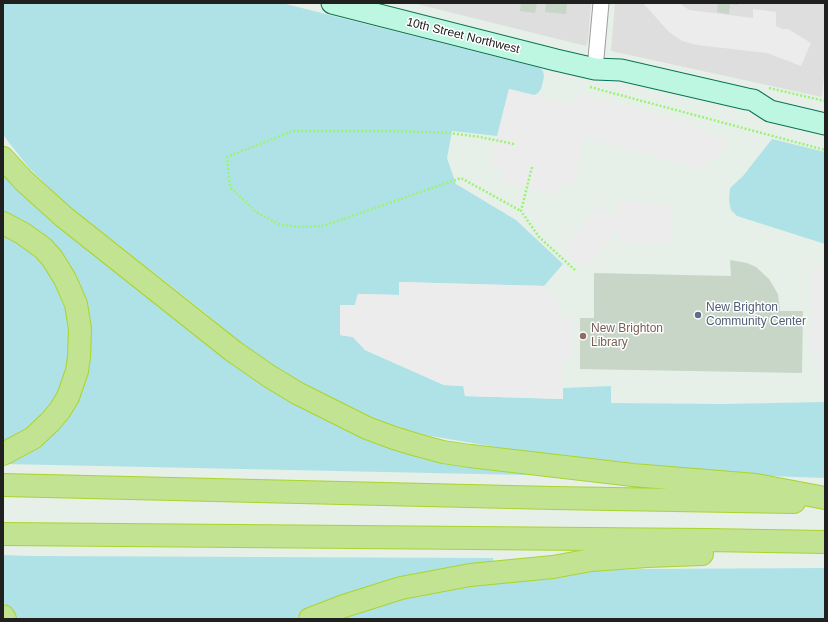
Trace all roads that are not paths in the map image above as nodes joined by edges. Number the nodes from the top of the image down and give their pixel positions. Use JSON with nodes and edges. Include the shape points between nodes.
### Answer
{"nodes":[{"id":1,"x":332,"y":3,"type":"edge"},
{"id":2,"x":601,"y":3,"type":"edge"},
{"id":3,"x":382,"y":9,"type":"edge"},
{"id":4,"x":595,"y":69,"type":"junction"},
{"id":5,"x":825,"y":124,"type":"edge"},
{"id":6,"x":3,"y":158,"type":"edge"},
{"id":7,"x":3,"y":223,"type":"edge"},
{"id":8,"x":3,"y":454,"type":"edge"},
{"id":9,"x":3,"y":485,"type":"edge"},
{"id":10,"x":825,"y":498,"type":"edge"},
{"id":11,"x":825,"y":503,"type":"edge"},
{"id":12,"x":3,"y":534,"type":"edge"},
{"id":13,"x":825,"y":542,"type":"edge"},
{"id":14,"x":825,"y":552,"type":"edge"},
{"id":15,"x":3,"y":616,"type":"edge"},
{"id":16,"x":4,"y":619,"type":"edge"},
{"id":17,"x":310,"y":619,"type":"edge"}],
"edges":[{"from":1,"to":3,"type":"street","name":"10th Street Northwest"},
{"from":2,"to":4,"type":"street"},
{"from":3,"to":4,"type":"street","name":"10th Street Northwest"},
{"from":4,"to":5,"type":"street","name":"10th Street Northwest","via":[[621,70],[753,100],[770,111]]},
{"from":6,"to":10,"type":"highway","via":[[64,217],[233,351],[297,393],[367,428],[443,452],[633,475],[756,484]]},
{"from":7,"to":8,"type":"highway","via":[[22,233],[52,258],[76,304],[80,328],[77,371],[68,397],[51,421],[33,438]]},
{"from":9,"to":11,"type":"highway"},
{"from":12,"to":13,"type":"highway"},
{"from":14,"to":17,"type":"highway","via":[[647,556],[470,575],[401,588]]},
{"from":15,"to":16,"type":"highway"}]}
